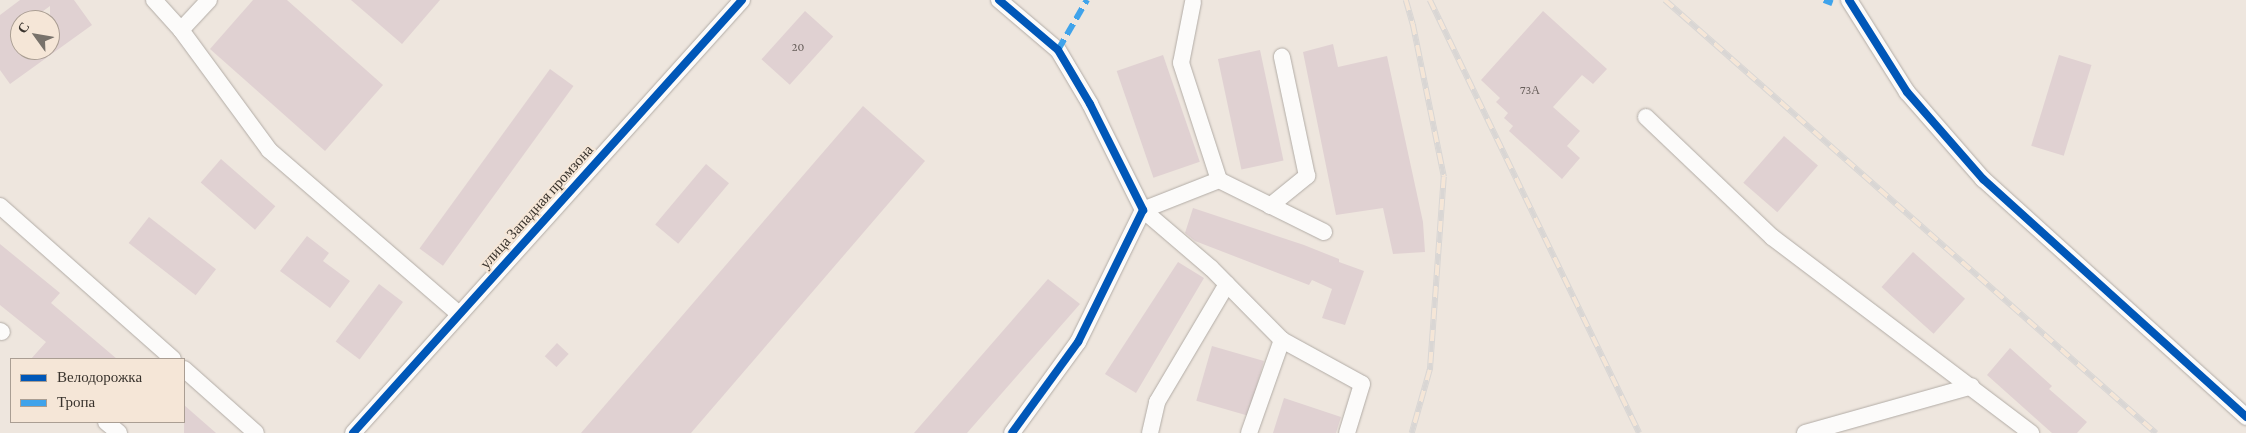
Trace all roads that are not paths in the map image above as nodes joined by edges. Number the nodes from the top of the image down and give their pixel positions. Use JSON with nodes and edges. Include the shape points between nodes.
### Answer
{"nodes":[{"id":1,"x":154,"y":0,"type":"edge"},
{"id":2,"x":209,"y":0,"type":"edge"},
{"id":3,"x":742,"y":0,"type":"edge"},
{"id":4,"x":999,"y":0,"type":"edge"},
{"id":5,"x":1193,"y":2,"type":"dead end"},
{"id":6,"x":1852,"y":6,"type":"edge"},
{"id":7,"x":181,"y":30,"type":"junction"},
{"id":8,"x":1282,"y":57,"type":"dead end"},
{"id":9,"x":1646,"y":117,"type":"dead end"},
{"id":10,"x":1218,"y":180,"type":"junction"},
{"id":11,"x":0,"y":206,"type":"edge"},
{"id":12,"x":1270,"y":206,"type":"junction"},
{"id":13,"x":1142,"y":210,"type":"junction"},
{"id":14,"x":1324,"y":232,"type":"dead end"},
{"id":15,"x":1227,"y":284,"type":"junction"},
{"id":16,"x":459,"y":314,"type":"junction"},
{"id":17,"x":1282,"y":340,"type":"junction"},
{"id":18,"x":172,"y":358,"type":"edge"},
{"id":19,"x":185,"y":370,"type":"edge"},
{"id":20,"x":1972,"y":386,"type":"junction"},
{"id":21,"x":2246,"y":417,"type":"edge"},
{"id":22,"x":107,"y":423,"type":"edge"},
{"id":23,"x":119,"y":433,"type":"edge"},
{"id":24,"x":256,"y":433,"type":"edge"},
{"id":25,"x":353,"y":433,"type":"edge"},
{"id":26,"x":1012,"y":433,"type":"edge"},
{"id":27,"x":1150,"y":433,"type":"edge"},
{"id":28,"x":1249,"y":433,"type":"edge"},
{"id":29,"x":1347,"y":433,"type":"edge"},
{"id":30,"x":1805,"y":433,"type":"edge"},
{"id":31,"x":2031,"y":433,"type":"edge"}],
"edges":[{"from":1,"to":7,"type":"street"},
{"from":2,"to":7,"type":"street"},
{"from":3,"to":16,"type":"street","name":"улица Западная промзона"},
{"from":4,"to":13,"type":"street","via":[[1058,50],[1090,104]]},
{"from":5,"to":10,"type":"street","via":[[1181,63]]},
{"from":6,"to":21,"type":"street","via":[[1907,92],[1982,179]]},
{"from":7,"to":16,"type":"street","via":[[269,150]]},
{"from":8,"to":12,"type":"street","via":[[1307,176]]},
{"from":9,"to":20,"type":"street","via":[[1772,237]]},
{"from":10,"to":12,"type":"street"},
{"from":10,"to":13,"type":"street"},
{"from":11,"to":18,"type":"street"},
{"from":12,"to":14,"type":"street"},
{"from":13,"to":15,"type":"street"},
{"from":13,"to":26,"type":"street","via":[[1078,342]]},
{"from":15,"to":17,"type":"street"},
{"from":15,"to":27,"type":"street","via":[[1157,402]]},
{"from":16,"to":25,"type":"street","name":"улица Западная промзона"},
{"from":17,"to":28,"type":"street"},
{"from":17,"to":29,"type":"street","via":[[1362,384]]},
{"from":19,"to":24,"type":"street"},
{"from":20,"to":30,"type":"street"},
{"from":20,"to":31,"type":"street"},
{"from":22,"to":23,"type":"street"}]}
